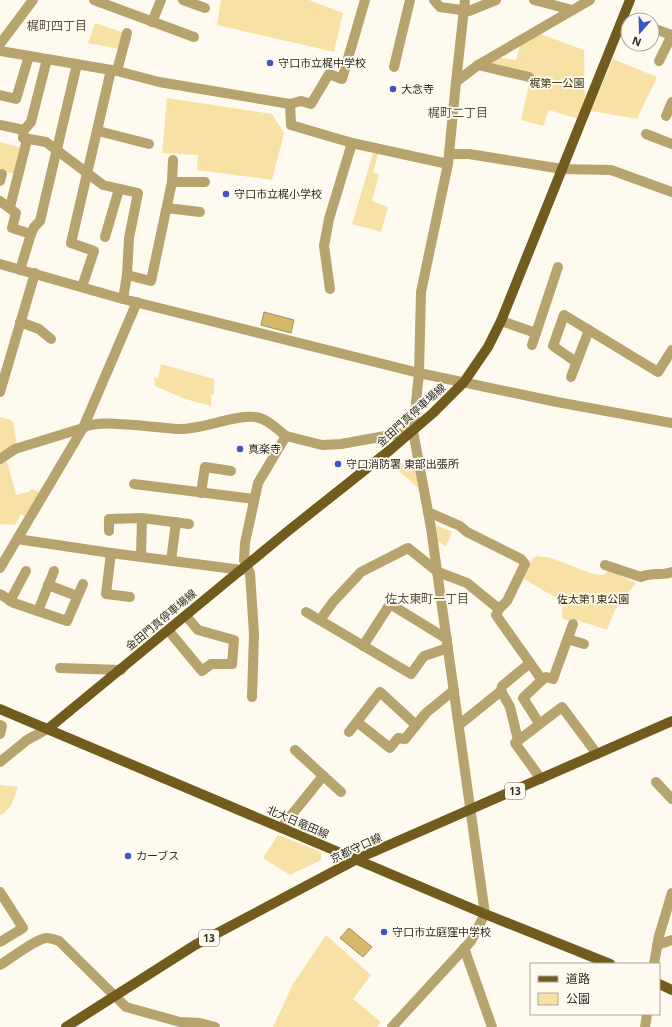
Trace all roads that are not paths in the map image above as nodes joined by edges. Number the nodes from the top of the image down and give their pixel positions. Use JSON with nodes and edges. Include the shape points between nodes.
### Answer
{"nodes":[{"id":1,"x":33,"y":0,"type":"edge"},
{"id":2,"x":94,"y":0,"type":"edge"},
{"id":3,"x":161,"y":0,"type":"edge"},
{"id":4,"x":183,"y":0,"type":"edge"},
{"id":5,"x":365,"y":0,"type":"edge"},
{"id":6,"x":410,"y":0,"type":"edge"},
{"id":7,"x":434,"y":0,"type":"edge"},
{"id":8,"x":496,"y":0,"type":"edge"},
{"id":9,"x":534,"y":0,"type":"edge"},
{"id":10,"x":590,"y":0,"type":"edge"},
{"id":11,"x":630,"y":0,"type":"edge"},
{"id":12,"x":464,"y":5,"type":"edge"},
{"id":13,"x":205,"y":8,"type":"dead end"},
{"id":14,"x":572,"y":10,"type":"junction"},
{"id":15,"x":627,"y":12,"type":"edge"},
{"id":16,"x":152,"y":22,"type":"junction"},
{"id":17,"x":660,"y":31,"type":"edge"},
{"id":18,"x":620,"y":32,"type":"edge"},
{"id":19,"x":127,"y":34,"type":"dead end"},
{"id":20,"x":672,"y":35,"type":"edge"},
{"id":21,"x":194,"y":37,"type":"dead end"},
{"id":22,"x":0,"y":44,"type":"edge"},
{"id":23,"x":0,"y":51,"type":"edge"},
{"id":24,"x":29,"y":56,"type":"junction"},
{"id":25,"x":47,"y":59,"type":"junction"},
{"id":26,"x":659,"y":61,"type":"dead end"},
{"id":27,"x":77,"y":64,"type":"junction"},
{"id":28,"x":478,"y":65,"type":"junction"},
{"id":29,"x":394,"y":67,"type":"dead end"},
{"id":30,"x":114,"y":70,"type":"junction"},
{"id":31,"x":530,"y":77,"type":"dead end"},
{"id":32,"x":456,"y":82,"type":"junction"},
{"id":33,"x":0,"y":95,"type":"edge"},
{"id":34,"x":672,"y":102,"type":"edge"},
{"id":35,"x":290,"y":104,"type":"junction"},
{"id":36,"x":666,"y":116,"type":"dead end"},
{"id":37,"x":0,"y":125,"type":"edge"},
{"id":38,"x":98,"y":131,"type":"junction"},
{"id":39,"x":646,"y":134,"type":"dead end"},
{"id":40,"x":26,"y":135,"type":"junction"},
{"id":41,"x":352,"y":143,"type":"junction"},
{"id":42,"x":149,"y":144,"type":"dead end"},
{"id":43,"x":672,"y":144,"type":"edge"},
{"id":44,"x":57,"y":149,"type":"junction"},
{"id":45,"x":449,"y":159,"type":"junction"},
{"id":46,"x":173,"y":160,"type":"dead end"},
{"id":47,"x":562,"y":169,"type":"junction"},
{"id":48,"x":88,"y":173,"type":"junction"},
{"id":49,"x":172,"y":182,"type":"junction"},
{"id":50,"x":205,"y":182,"type":"dead end"},
{"id":51,"x":119,"y":189,"type":"junction"},
{"id":52,"x":672,"y":192,"type":"edge"},
{"id":53,"x":0,"y":201,"type":"edge"},
{"id":54,"x":10,"y":207,"type":"junction"},
{"id":55,"x":167,"y":208,"type":"junction"},
{"id":56,"x":200,"y":212,"type":"dead end"},
{"id":57,"x":31,"y":234,"type":"junction"},
{"id":58,"x":105,"y":237,"type":"dead end"},
{"id":59,"x":0,"y":264,"type":"edge"},
{"id":60,"x":558,"y":267,"type":"dead end"},
{"id":61,"x":20,"y":270,"type":"junction"},
{"id":62,"x":35,"y":274,"type":"junction"},
{"id":63,"x":127,"y":275,"type":"junction"},
{"id":64,"x":82,"y":287,"type":"junction"},
{"id":65,"x":330,"y":289,"type":"dead end"},
{"id":66,"x":123,"y":299,"type":"junction"},
{"id":67,"x":136,"y":302,"type":"junction"},
{"id":68,"x":501,"y":321,"type":"junction"},
{"id":69,"x":20,"y":322,"type":"junction"},
{"id":70,"x":589,"y":330,"type":"junction"},
{"id":71,"x":536,"y":333,"type":"junction"},
{"id":72,"x":51,"y":339,"type":"dead end"},
{"id":73,"x":532,"y":345,"type":"dead end"},
{"id":74,"x":672,"y":350,"type":"edge"},
{"id":75,"x":576,"y":362,"type":"junction"},
{"id":76,"x":419,"y":373,"type":"junction"},
{"id":77,"x":571,"y":377,"type":"dead end"},
{"id":78,"x":464,"y":382,"type":"junction"},
{"id":79,"x":0,"y":392,"type":"edge"},
{"id":80,"x":672,"y":423,"type":"edge"},
{"id":81,"x":83,"y":428,"type":"junction"},
{"id":82,"x":413,"y":431,"type":"junction"},
{"id":83,"x":286,"y":436,"type":"junction"},
{"id":84,"x":0,"y":459,"type":"edge"},
{"id":85,"x":231,"y":471,"type":"dead end"},
{"id":86,"x":134,"y":484,"type":"dead end"},
{"id":87,"x":201,"y":493,"type":"junction"},
{"id":88,"x":254,"y":500,"type":"junction"},
{"id":89,"x":428,"y":512,"type":"junction"},
{"id":90,"x":142,"y":518,"type":"junction"},
{"id":91,"x":176,"y":522,"type":"junction"},
{"id":92,"x":189,"y":524,"type":"dead end"},
{"id":93,"x":109,"y":531,"type":"dead end"},
{"id":94,"x":17,"y":539,"type":"junction"},
{"id":95,"x":110,"y":553,"type":"junction"},
{"id":96,"x":141,"y":557,"type":"junction"},
{"id":97,"x":171,"y":561,"type":"junction"},
{"id":98,"x":605,"y":565,"type":"dead end"},
{"id":99,"x":0,"y":568,"type":"edge"},
{"id":100,"x":244,"y":568,"type":"junction"},
{"id":101,"x":26,"y":571,"type":"dead end"},
{"id":102,"x":54,"y":571,"type":"dead end"},
{"id":103,"x":438,"y":572,"type":"junction"},
{"id":104,"x":672,"y":572,"type":"edge"},
{"id":105,"x":83,"y":584,"type":"dead end"},
{"id":106,"x":48,"y":585,"type":"junction"},
{"id":107,"x":0,"y":594,"type":"edge"},
{"id":108,"x":78,"y":596,"type":"junction"},
{"id":109,"x":130,"y":597,"type":"dead end"},
{"id":110,"x":10,"y":600,"type":"junction"},
{"id":111,"x":499,"y":609,"type":"junction"},
{"id":112,"x":38,"y":611,"type":"junction"},
{"id":113,"x":306,"y":612,"type":"dead end"},
{"id":114,"x":186,"y":616,"type":"junction"},
{"id":115,"x":320,"y":620,"type":"junction"},
{"id":116,"x":573,"y":624,"type":"dead end"},
{"id":117,"x":168,"y":630,"type":"junction"},
{"id":118,"x":568,"y":639,"type":"junction"},
{"id":119,"x":448,"y":644,"type":"junction"},
{"id":120,"x":584,"y":644,"type":"dead end"},
{"id":121,"x":363,"y":646,"type":"junction"},
{"id":122,"x":530,"y":664,"type":"junction"},
{"id":123,"x":60,"y":668,"type":"dead end"},
{"id":124,"x":120,"y":670,"type":"junction"},
{"id":125,"x":542,"y":680,"type":"junction"},
{"id":126,"x":454,"y":690,"type":"junction"},
{"id":127,"x":501,"y":691,"type":"junction"},
{"id":128,"x":252,"y":698,"type":"dead end"},
{"id":129,"x":0,"y":709,"type":"edge"},
{"id":130,"x":672,"y":721,"type":"edge"},
{"id":131,"x":357,"y":722,"type":"junction"},
{"id":132,"x":539,"y":723,"type":"junction"},
{"id":133,"x":0,"y":725,"type":"edge"},
{"id":134,"x":416,"y":725,"type":"junction"},
{"id":135,"x":459,"y":725,"type":"junction"},
{"id":136,"x":49,"y":728,"type":"junction"},
{"id":137,"x":349,"y":732,"type":"dead end"},
{"id":138,"x":0,"y":734,"type":"edge"},
{"id":139,"x":518,"y":740,"type":"junction"},
{"id":140,"x":295,"y":750,"type":"dead end"},
{"id":141,"x":597,"y":754,"type":"junction"},
{"id":142,"x":0,"y":762,"type":"edge"},
{"id":143,"x":323,"y":776,"type":"junction"},
{"id":144,"x":541,"y":779,"type":"junction"},
{"id":145,"x":656,"y":782,"type":"dead end"},
{"id":146,"x":341,"y":792,"type":"dead end"},
{"id":147,"x":672,"y":799,"type":"edge"},
{"id":148,"x":471,"y":810,"type":"junction"},
{"id":149,"x":281,"y":828,"type":"junction"},
{"id":150,"x":357,"y":859,"type":"junction"},
{"id":151,"x":0,"y":892,"type":"edge"},
{"id":152,"x":672,"y":894,"type":"edge"},
{"id":153,"x":485,"y":914,"type":"junction"},
{"id":154,"x":672,"y":940,"type":"edge"},
{"id":155,"x":0,"y":942,"type":"edge"},
{"id":156,"x":657,"y":945,"type":"junction"},
{"id":157,"x":464,"y":948,"type":"junction"},
{"id":158,"x":608,"y":963,"type":"edge"},
{"id":159,"x":654,"y":963,"type":"edge"},
{"id":160,"x":0,"y":965,"type":"edge"},
{"id":161,"x":660,"y":984,"type":"edge"},
{"id":162,"x":672,"y":990,"type":"edge"},
{"id":163,"x":115,"y":997,"type":"junction"},
{"id":164,"x":647,"y":1015,"type":"edge"},
{"id":165,"x":156,"y":1016,"type":"junction"},
{"id":166,"x":73,"y":1025,"type":"edge"},
{"id":167,"x":159,"y":1027,"type":"edge"},
{"id":168,"x":215,"y":1027,"type":"edge"},
{"id":169,"x":392,"y":1027,"type":"edge"},
{"id":170,"x":492,"y":1027,"type":"edge"},
{"id":171,"x":645,"y":1027,"type":"edge"}],
"edges":[{"from":1,"to":22,"type":"street"},
{"from":2,"to":16,"type":"street"},
{"from":3,"to":16,"type":"street"},
{"from":4,"to":13,"type":"street"},
{"from":5,"to":35,"type":"street","via":[[342,79],[329,74],[311,104],[301,101]]},
{"from":6,"to":29,"type":"street"},
{"from":7,"to":12,"type":"street","via":[[440,7]]},
{"from":8,"to":12,"type":"street","via":[[469,11]]},
{"from":9,"to":14,"type":"street"},
{"from":10,"to":14,"type":"street"},
{"from":11,"to":15,"type":"main road","name":"金田門真停車場線"},
{"from":12,"to":32,"type":"street"},
{"from":14,"to":28,"type":"street"},
{"from":16,"to":21,"type":"street"},
{"from":17,"to":20,"type":"street"},
{"from":18,"to":47,"type":"main road","name":"金田門真停車場線"},
{"from":19,"to":30,"type":"street"},
{"from":20,"to":26,"type":"street"},
{"from":23,"to":24,"type":"street"},
{"from":24,"to":25,"type":"street"},
{"from":24,"to":33,"type":"street","via":[[16,99]]},
{"from":25,"to":27,"type":"street"},
{"from":25,"to":40,"type":"street"},
{"from":27,"to":30,"type":"street"},
{"from":27,"to":44,"type":"street"},
{"from":28,"to":31,"type":"street"},
{"from":28,"to":32,"type":"street"},
{"from":30,"to":35,"type":"street","via":[[159,82]]},
{"from":30,"to":38,"type":"street"},
{"from":32,"to":45,"type":"street"},
{"from":34,"to":36,"type":"street"},
{"from":35,"to":41,"type":"street","via":[[291,125]]},
{"from":37,"to":40,"type":"street"},
{"from":38,"to":42,"type":"street"},
{"from":38,"to":48,"type":"street"},
{"from":39,"to":43,"type":"street"},
{"from":40,"to":44,"type":"street"},
{"from":40,"to":54,"type":"street"},
{"from":41,"to":45,"type":"street"},
{"from":41,"to":65,"type":"street","via":[[329,218],[324,246]]},
{"from":44,"to":48,"type":"street"},
{"from":44,"to":57,"type":"street","via":[[40,221]]},
{"from":45,"to":47,"type":"street","via":[[470,154]]},
{"from":45,"to":76,"type":"street","via":[[421,292]]},
{"from":46,"to":49,"type":"street"},
{"from":47,"to":52,"type":"street","via":[[611,170]]},
{"from":47,"to":68,"type":"main road","name":"金田門真停車場線"},
{"from":48,"to":51,"type":"street","via":[[103,185]]},
{"from":48,"to":64,"type":"street","via":[[71,243],[94,251]]},
{"from":49,"to":50,"type":"street"},
{"from":49,"to":55,"type":"street"},
{"from":51,"to":58,"type":"street"},
{"from":51,"to":63,"type":"street","via":[[138,193],[129,238]]},
{"from":53,"to":54,"type":"street"},
{"from":54,"to":57,"type":"street","via":[[16,213],[12,228]]},
{"from":55,"to":56,"type":"street"},
{"from":55,"to":63,"type":"street","via":[[150,281]]},
{"from":57,"to":61,"type":"street"},
{"from":59,"to":61,"type":"street"},
{"from":60,"to":71,"type":"street"},
{"from":61,"to":62,"type":"street"},
{"from":62,"to":64,"type":"street"},
{"from":62,"to":69,"type":"street"},
{"from":63,"to":66,"type":"street"},
{"from":64,"to":66,"type":"street"},
{"from":66,"to":67,"type":"street"},
{"from":67,"to":76,"type":"street"},
{"from":67,"to":81,"type":"street"},
{"from":68,"to":71,"type":"street"},
{"from":68,"to":78,"type":"main road","name":"金田門真停車場線","via":[[488,347]]},
{"from":69,"to":72,"type":"street","via":[[39,329]]},
{"from":69,"to":79,"type":"street"},
{"from":70,"to":74,"type":"street","via":[[658,372]]},
{"from":70,"to":75,"type":"street"},
{"from":70,"to":75,"type":"street","via":[[564,315],[553,346]]},
{"from":71,"to":73,"type":"street"},
{"from":75,"to":77,"type":"street"},
{"from":76,"to":78,"type":"street"},
{"from":76,"to":82,"type":"street"},
{"from":78,"to":80,"type":"street"},
{"from":78,"to":82,"type":"main road","name":"金田門真停車場線"},
{"from":81,"to":83,"type":"street","via":[[90,424],[199,428],[256,417]]},
{"from":81,"to":84,"type":"street","via":[[15,449]]},
{"from":81,"to":94,"type":"street"},
{"from":82,"to":83,"type":"street","via":[[341,444],[322,444]]},
{"from":82,"to":89,"type":"street"},
{"from":82,"to":100,"type":"main road","name":"金田門真停車場線"},
{"from":83,"to":88,"type":"street","via":[[258,483]]},
{"from":85,"to":87,"type":"street","via":[[205,467]]},
{"from":86,"to":87,"type":"street"},
{"from":87,"to":88,"type":"street"},
{"from":88,"to":100,"type":"street"},
{"from":89,"to":103,"type":"street"},
{"from":89,"to":111,"type":"street","via":[[460,526],[521,559],[525,564],[507,601]]},
{"from":90,"to":91,"type":"street"},
{"from":90,"to":93,"type":"street","via":[[109,519]]},
{"from":90,"to":96,"type":"street"},
{"from":91,"to":92,"type":"street"},
{"from":91,"to":97,"type":"street"},
{"from":94,"to":95,"type":"street"},
{"from":94,"to":99,"type":"street"},
{"from":95,"to":96,"type":"street"},
{"from":95,"to":109,"type":"street","via":[[106,594]]},
{"from":96,"to":97,"type":"street"},
{"from":97,"to":100,"type":"street"},
{"from":98,"to":104,"type":"street","via":[[641,577]]},
{"from":100,"to":114,"type":"main road","name":"金田門真停車場線"},
{"from":100,"to":128,"type":"street","via":[[250,572],[254,634]]},
{"from":101,"to":110,"type":"street"},
{"from":102,"to":106,"type":"street"},
{"from":103,"to":111,"type":"street","via":[[467,583]]},
{"from":103,"to":115,"type":"street","via":[[405,548],[361,572],[332,602]]},
{"from":103,"to":119,"type":"street"},
{"from":105,"to":108,"type":"street"},
{"from":106,"to":108,"type":"street"},
{"from":106,"to":112,"type":"street"},
{"from":107,"to":110,"type":"street"},
{"from":108,"to":112,"type":"street","via":[[67,621]]},
{"from":110,"to":112,"type":"street"},
{"from":111,"to":122,"type":"street","via":[[496,615]]},
{"from":113,"to":115,"type":"street"},
{"from":114,"to":117,"type":"main road","name":"金田門真停車場線"},
{"from":114,"to":117,"type":"street","via":[[198,630],[234,640],[232,664],[211,664],[202,671]]},
{"from":115,"to":121,"type":"street"},
{"from":116,"to":118,"type":"street"},
{"from":117,"to":124,"type":"main road","name":"金田門真停車場線"},
{"from":118,"to":120,"type":"street"},
{"from":118,"to":125,"type":"street","via":[[553,679],[546,677]]},
{"from":119,"to":121,"type":"street","via":[[424,656],[411,674]]},
{"from":119,"to":121,"type":"street","via":[[390,604]]},
{"from":119,"to":126,"type":"street"},
{"from":122,"to":125,"type":"street"},
{"from":122,"to":127,"type":"street","via":[[502,686]]},
{"from":123,"to":124,"type":"street"},
{"from":124,"to":136,"type":"main road","name":"金田門真停車場線"},
{"from":125,"to":132,"type":"street","via":[[523,698]]},
{"from":126,"to":134,"type":"street","via":[[426,713]]},
{"from":126,"to":135,"type":"street"},
{"from":127,"to":135,"type":"street"},
{"from":127,"to":139,"type":"street","via":[[510,707]]},
{"from":129,"to":136,"type":"main road","name":"北大日竜田線"},
{"from":130,"to":141,"type":"main road","name":"京都守口線","number":"13"},
{"from":131,"to":134,"type":"street","via":[[390,748],[398,738],[405,738]]},
{"from":131,"to":134,"type":"street","via":[[380,692]]},
{"from":131,"to":137,"type":"street"},
{"from":132,"to":139,"type":"street"},
{"from":132,"to":141,"type":"street","via":[[562,707]]},
{"from":133,"to":138,"type":"street"},
{"from":135,"to":148,"type":"street"},
{"from":136,"to":142,"type":"street","via":[[27,740]]},
{"from":136,"to":149,"type":"main road","name":"北大日竜田線"},
{"from":139,"to":144,"type":"street","via":[[515,743]]},
{"from":140,"to":143,"type":"street"},
{"from":141,"to":144,"type":"main road","name":"京都守口線","number":"13"},
{"from":143,"to":146,"type":"street"},
{"from":143,"to":149,"type":"street"},
{"from":144,"to":148,"type":"main road","name":"京都守口線","number":"13"},
{"from":145,"to":147,"type":"street"},
{"from":148,"to":150,"type":"main road","name":"京都守口線","number":"13"},
{"from":148,"to":153,"type":"street"},
{"from":149,"to":150,"type":"main road","name":"北大日竜田線"},
{"from":150,"to":153,"type":"main road","name":"北大日竜田線"},
{"from":150,"to":163,"type":"main road","name":"京都守口線","number":"13","via":[[195,945]]},
{"from":151,"to":155,"type":"street","via":[[23,928]]},
{"from":152,"to":156,"type":"street"},
{"from":153,"to":157,"type":"street","via":[[471,941]]},
{"from":153,"to":158,"type":"main road","name":"北大日竜田線"},
{"from":154,"to":156,"type":"street"},
{"from":156,"to":159,"type":"street"},
{"from":157,"to":169,"type":"street"},
{"from":157,"to":170,"type":"street"},
{"from":160,"to":163,"type":"street","via":[[46,938],[53,939],[60,941]]},
{"from":161,"to":162,"type":"main road"},
{"from":163,"to":165,"type":"street","via":[[126,1007]]},
{"from":163,"to":166,"type":"main road","name":"京都守口線","number":"13"},
{"from":164,"to":171,"type":"street"},
{"from":165,"to":167,"type":"street"},
{"from":165,"to":168,"type":"street"}]}
